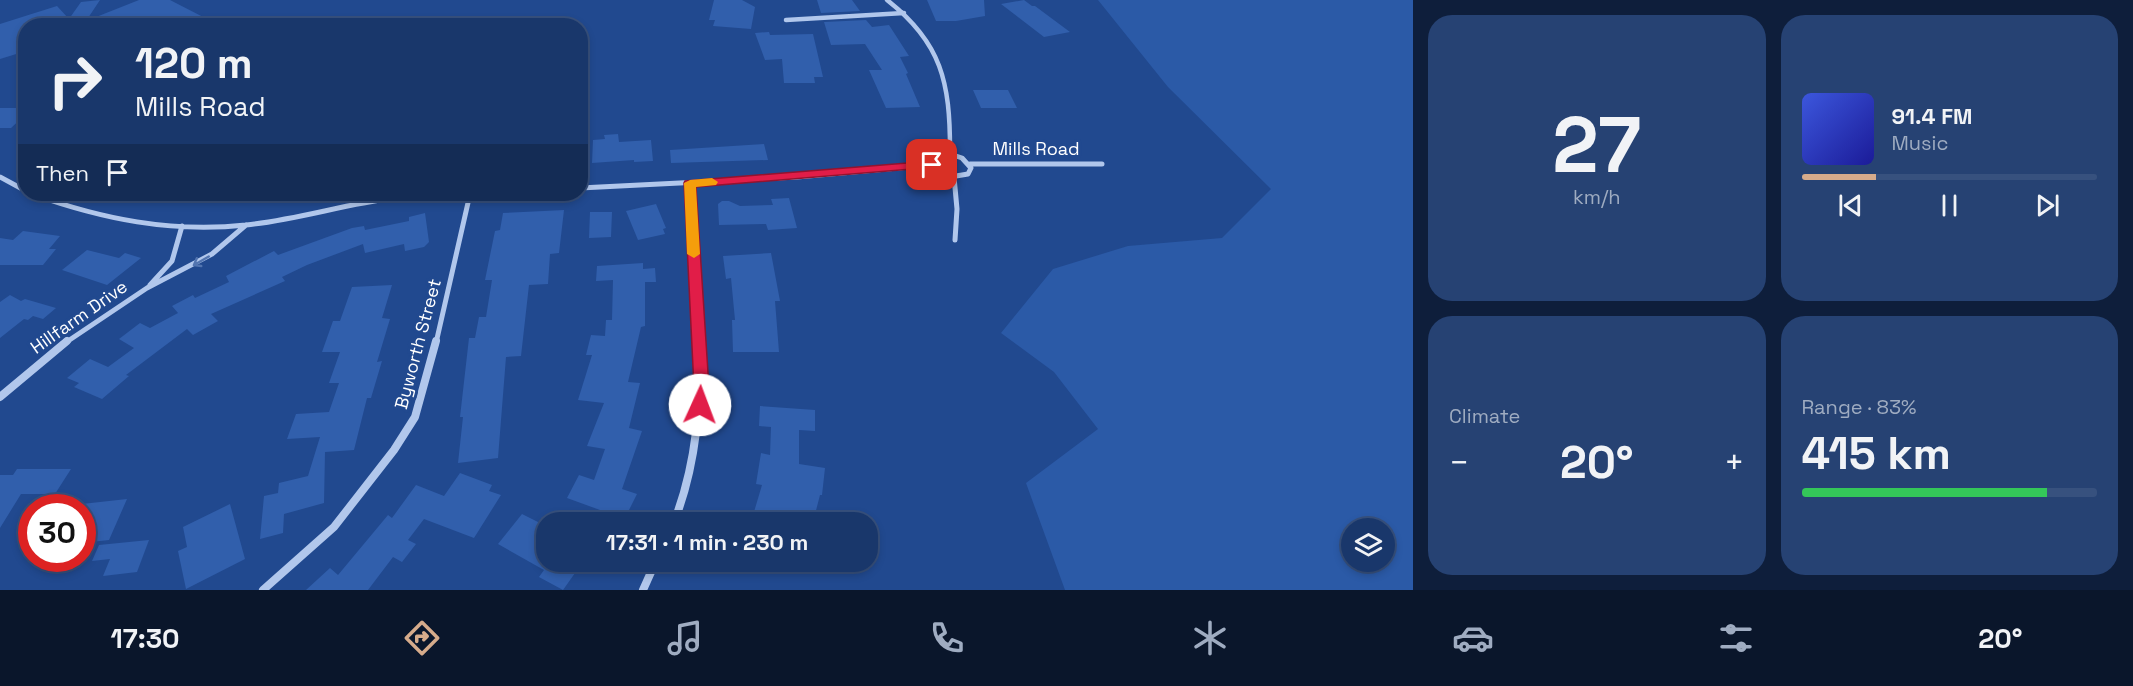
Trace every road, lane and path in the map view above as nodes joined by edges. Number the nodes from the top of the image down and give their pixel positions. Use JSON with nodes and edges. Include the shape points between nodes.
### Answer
{"nodes":[{"id":1,"x":887,"y":0,"type":"edge"},
{"id":2,"x":904,"y":13,"type":"junction"},
{"id":3,"x":786,"y":20,"type":"dead end"},
{"id":4,"x":950,"y":154,"type":"junction"},
{"id":5,"x":970,"y":164,"type":"junction"},
{"id":6,"x":1102,"y":164,"type":"dead end"},
{"id":7,"x":932,"y":165,"type":"junction"},
{"id":8,"x":0,"y":177,"type":"edge"},
{"id":9,"x":954,"y":177,"type":"junction"},
{"id":10,"x":690,"y":183,"type":"junction"},
{"id":11,"x":18,"y":187,"type":"edge"},
{"id":12,"x":588,"y":188,"type":"edge"},
{"id":13,"x":50,"y":201,"type":"edge"},
{"id":14,"x":378,"y":201,"type":"edge"},
{"id":15,"x":468,"y":201,"type":"edge"},
{"id":16,"x":246,"y":225,"type":"junction"},
{"id":17,"x":182,"y":226,"type":"junction"},
{"id":18,"x":955,"y":240,"type":"dead end"},
{"id":19,"x":149,"y":287,"type":"junction"},
{"id":20,"x":0,"y":397,"type":"edge"},
{"id":21,"x":679,"y":512,"type":"edge"},
{"id":22,"x":651,"y":572,"type":"edge"},
{"id":23,"x":263,"y":590,"type":"edge"},
{"id":24,"x":643,"y":590,"type":"edge"}],
"edges":[{"from":1,"to":2,"type":"street"},
{"from":2,"to":3,"type":"street"},
{"from":2,"to":4,"type":"street","via":[[927,37],[947,87]]},
{"from":4,"to":5,"type":"street"},
{"from":4,"to":7,"type":"street","via":[[934,158]]},
{"from":5,"to":6,"type":"street","name":"Mills Road"},
{"from":5,"to":9,"type":"street","via":[[968,174]]},
{"from":7,"to":9,"type":"street","via":[[942,174]]},
{"from":7,"to":10,"type":"street"},
{"from":8,"to":11,"type":"street"},
{"from":9,"to":18,"type":"street"},
{"from":10,"to":12,"type":"street"},
{"from":10,"to":21,"type":"street","via":[[702,388],[697,438]]},
{"from":13,"to":17,"type":"street","via":[[79,212],[135,223]]},
{"from":14,"to":16,"type":"street"},
{"from":15,"to":23,"type":"street","name":"Byworth Street","via":[[415,417],[334,526]]},
{"from":16,"to":17,"type":"street"},
{"from":16,"to":19,"type":"street","name":"Hillfarm Drive","one_way":true,"via":[[233,241],[200,263]]},
{"from":17,"to":19,"type":"street","name":"Hillfarm Drive","via":[[172,261]]},
{"from":19,"to":20,"type":"street","name":"Hillfarm Drive","via":[[54,348]]},
{"from":22,"to":24,"type":"street"}]}
